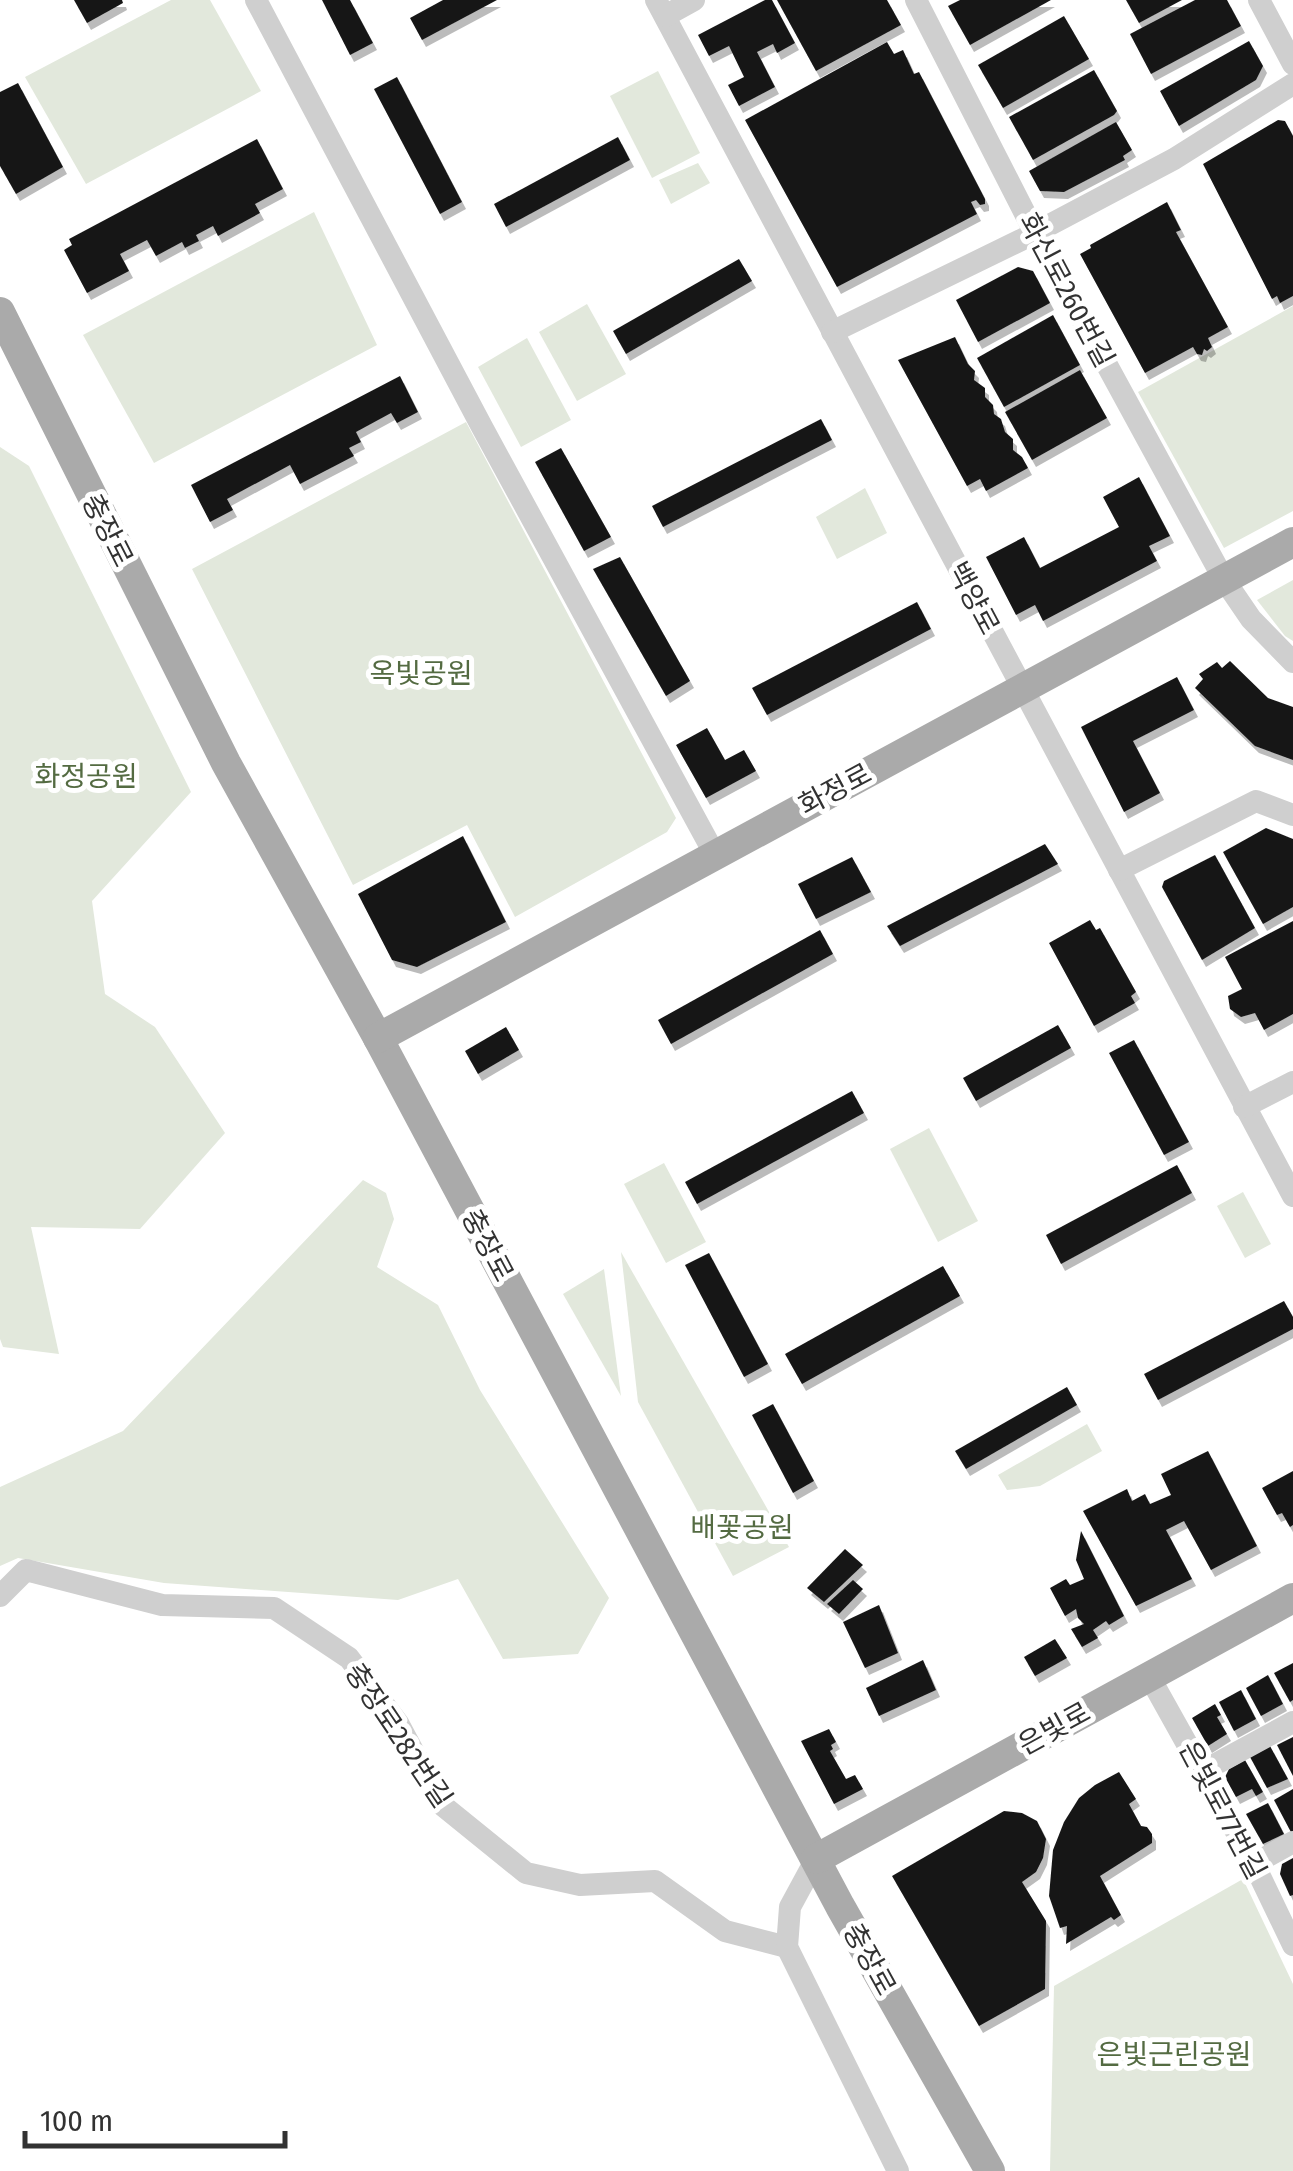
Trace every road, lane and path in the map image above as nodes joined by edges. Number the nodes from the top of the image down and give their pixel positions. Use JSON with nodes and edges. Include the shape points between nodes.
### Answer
{"nodes":[{"id":1,"x":256,"y":0,"type":"edge"},
{"id":2,"x":694,"y":0,"type":"edge"},
{"id":3,"x":916,"y":0,"type":"edge"},
{"id":4,"x":1259,"y":0,"type":"edge"},
{"id":5,"x":661,"y":8,"type":"edge"},
{"id":6,"x":1293,"y":64,"type":"edge"},
{"id":7,"x":1293,"y":84,"type":"edge"},
{"id":8,"x":1036,"y":233,"type":"junction"},
{"id":9,"x":0,"y":312,"type":"edge"},
{"id":10,"x":832,"y":332,"type":"junction"},
{"id":11,"x":1293,"y":542,"type":"edge"},
{"id":12,"x":1223,"y":578,"type":"junction"},
{"id":13,"x":1293,"y":662,"type":"edge"},
{"id":14,"x":1022,"y":688,"type":"junction"},
{"id":15,"x":1293,"y":816,"type":"edge"},
{"id":16,"x":714,"y":853,"type":"junction"},
{"id":17,"x":1119,"y":870,"type":"junction"},
{"id":18,"x":378,"y":1038,"type":"junction"},
{"id":19,"x":1293,"y":1082,"type":"edge"},
{"id":20,"x":1244,"y":1107,"type":"junction"},
{"id":21,"x":1293,"y":1196,"type":"edge"},
{"id":22,"x":0,"y":1596,"type":"edge"},
{"id":23,"x":1293,"y":1598,"type":"edge"},
{"id":24,"x":1149,"y":1676,"type":"junction"},
{"id":25,"x":1293,"y":1722,"type":"edge"},
{"id":26,"x":1203,"y":1771,"type":"junction"},
{"id":27,"x":1293,"y":1842,"type":"edge"},
{"id":28,"x":816,"y":1860,"type":"junction"},
{"id":29,"x":1254,"y":1864,"type":"junction"},
{"id":30,"x":1293,"y":1945,"type":"edge"},
{"id":31,"x":787,"y":1947,"type":"junction"},
{"id":32,"x":898,"y":2171,"type":"edge"},
{"id":33,"x":990,"y":2171,"type":"edge"}],
"edges":[{"from":1,"to":16,"type":"street"},
{"from":2,"to":5,"type":"street"},
{"from":3,"to":8,"type":"street","name":"화신로260번길"},
{"from":4,"to":6,"type":"street"},
{"from":5,"to":10,"type":"street","name":"백양로"},
{"from":7,"to":8,"type":"street","via":[[1174,159]]},
{"from":8,"to":10,"type":"street"},
{"from":8,"to":12,"type":"street","name":"화신로260번길"},
{"from":9,"to":18,"type":"main road","name":"충장로","via":[[226,763]]},
{"from":10,"to":14,"type":"street","name":"백양로"},
{"from":11,"to":12,"type":"main road","name":"화정로"},
{"from":12,"to":13,"type":"street","name":"화신로260번길"},
{"from":12,"to":14,"type":"main road","name":"화정로"},
{"from":14,"to":16,"type":"main road","name":"화정로"},
{"from":14,"to":17,"type":"street","name":"백양로"},
{"from":15,"to":17,"type":"street","via":[[1256,800]]},
{"from":16,"to":18,"type":"main road","name":"화정로"},
{"from":17,"to":20,"type":"street","name":"백양로"},
{"from":18,"to":28,"type":"main road","name":"충장로"},
{"from":19,"to":20,"type":"street"},
{"from":20,"to":21,"type":"street","name":"백양로"},
{"from":22,"to":31,"type":"street","name":"충장로282번길","via":[[26,1570],[162,1605],[274,1608],[349,1658],[398,1723],[442,1805],[526,1873],[580,1886],[655,1881],[725,1931]]},
{"from":23,"to":24,"type":"main road","name":"은빛로"},
{"from":24,"to":26,"type":"street","name":"은빛로77번길"},
{"from":24,"to":28,"type":"main road","name":"은빛로"},
{"from":25,"to":26,"type":"street"},
{"from":26,"to":29,"type":"street","name":"은빛로77번길"},
{"from":27,"to":29,"type":"street"},
{"from":28,"to":31,"type":"street","via":[[790,1907]]},
{"from":28,"to":33,"type":"main road","name":"충장로"},
{"from":29,"to":30,"type":"street","name":"은빛로77번길"},
{"from":31,"to":32,"type":"street"}]}
